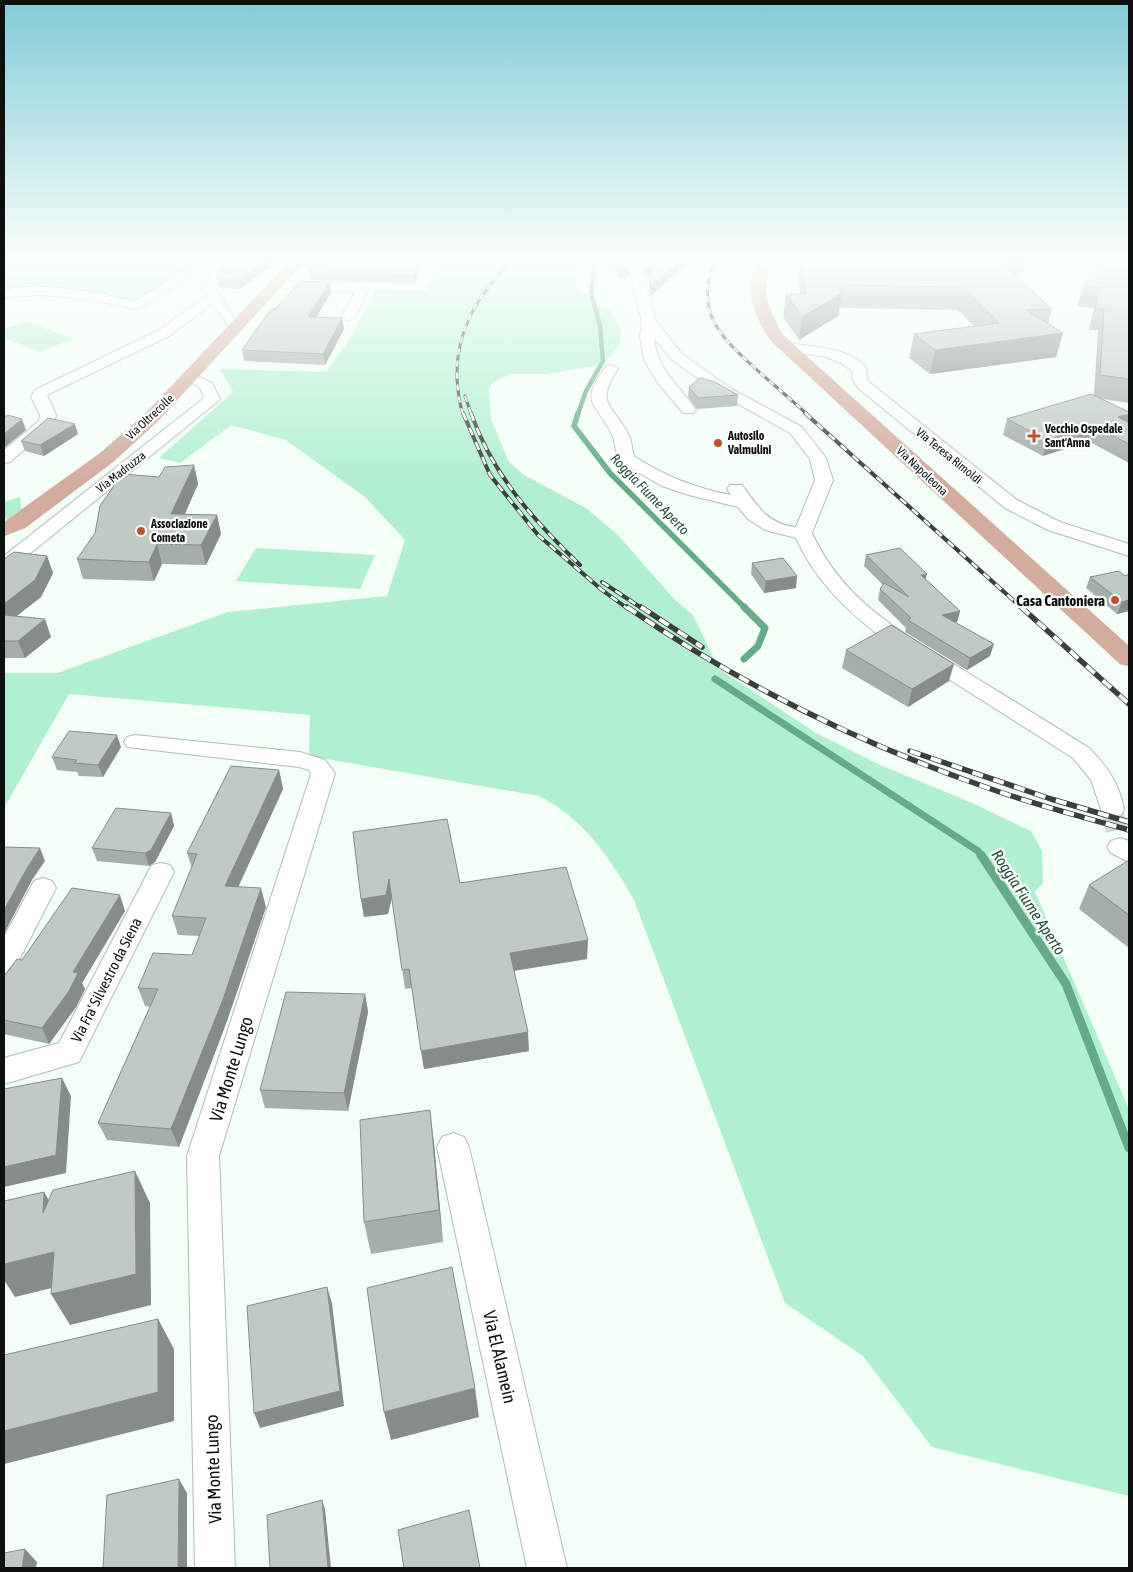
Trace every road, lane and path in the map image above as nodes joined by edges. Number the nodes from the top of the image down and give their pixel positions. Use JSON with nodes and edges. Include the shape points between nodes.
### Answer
{"nodes":[{"id":1,"x":161,"y":334,"type":"edge"},
{"id":2,"x":229,"y":334,"type":"edge"},
{"id":3,"x":647,"y":334,"type":"edge"},
{"id":4,"x":659,"y":334,"type":"edge"},
{"id":5,"x":775,"y":334,"type":"edge"},
{"id":6,"x":787,"y":347,"type":"junction"},
{"id":7,"x":685,"y":362,"type":"junction"},
{"id":8,"x":611,"y":369,"type":"dead end"},
{"id":9,"x":654,"y":369,"type":"junction"},
{"id":10,"x":191,"y":377,"type":"junction"},
{"id":11,"x":688,"y":410,"type":"dead end"},
{"id":12,"x":4,"y":458,"type":"edge"},
{"id":13,"x":4,"y":530,"type":"edge"},
{"id":14,"x":803,"y":533,"type":"junction"},
{"id":15,"x":1129,"y":550,"type":"edge"},
{"id":16,"x":4,"y":565,"type":"edge"},
{"id":17,"x":1129,"y":659,"type":"edge"},
{"id":18,"x":134,"y":742,"type":"dead end"},
{"id":19,"x":1112,"y":808,"type":"tunnel mouth"},
{"id":20,"x":161,"y":872,"type":"dead end"},
{"id":21,"x":43,"y":888,"type":"dead end"},
{"id":22,"x":4,"y":962,"type":"edge"},
{"id":23,"x":4,"y":1071,"type":"edge"},
{"id":24,"x":453,"y":1147,"type":"dead end"},
{"id":25,"x":216,"y":1568,"type":"edge"},
{"id":26,"x":547,"y":1568,"type":"edge"}],
"edges":[{"from":1,"to":12,"type":"street","via":[[40,393],[48,415],[46,423]]},
{"from":2,"to":10,"type":"main road","name":"Via Oltrecolle"},
{"from":3,"to":9,"type":"street"},
{"from":4,"to":7,"type":"street"},
{"from":5,"to":6,"type":"main road","name":"Via Napoleona"},
{"from":6,"to":15,"type":"street","name":"Via Teresa Rimoldi","via":[[852,362],[860,372],[863,385],[1011,504],[1054,526]]},
{"from":6,"to":17,"type":"main road","name":"Via Napoleona"},
{"from":7,"to":9,"type":"street"},
{"from":7,"to":14,"type":"street","via":[[725,391],[796,430],[818,458],[824,480]]},
{"from":8,"to":14,"type":"street","via":[[600,385],[600,406],[621,436],[626,458],[674,487],[739,495],[754,518],[788,533]]},
{"from":9,"to":11,"type":"street"},
{"from":10,"to":13,"type":"main road","name":"Via Oltrecolle","via":[[106,458],[18,524]]},
{"from":10,"to":16,"type":"street","name":"Via Madruzza","via":[[207,386],[212,399]]},
{"from":14,"to":19,"type":"street","via":[[826,578],[883,629],[1081,753],[1098,770],[1109,789]]},
{"from":18,"to":25,"type":"street","name":"Via Monte Lungo","via":[[300,760],[317,765],[323,773],[203,1156]]},
{"from":20,"to":23,"type":"street","name":"Via Fra' Silvestro da Siena","via":[[69,1054]]},
{"from":21,"to":22,"type":"street"},
{"from":24,"to":26,"type":"street","name":"Via El Alamein"}]}
